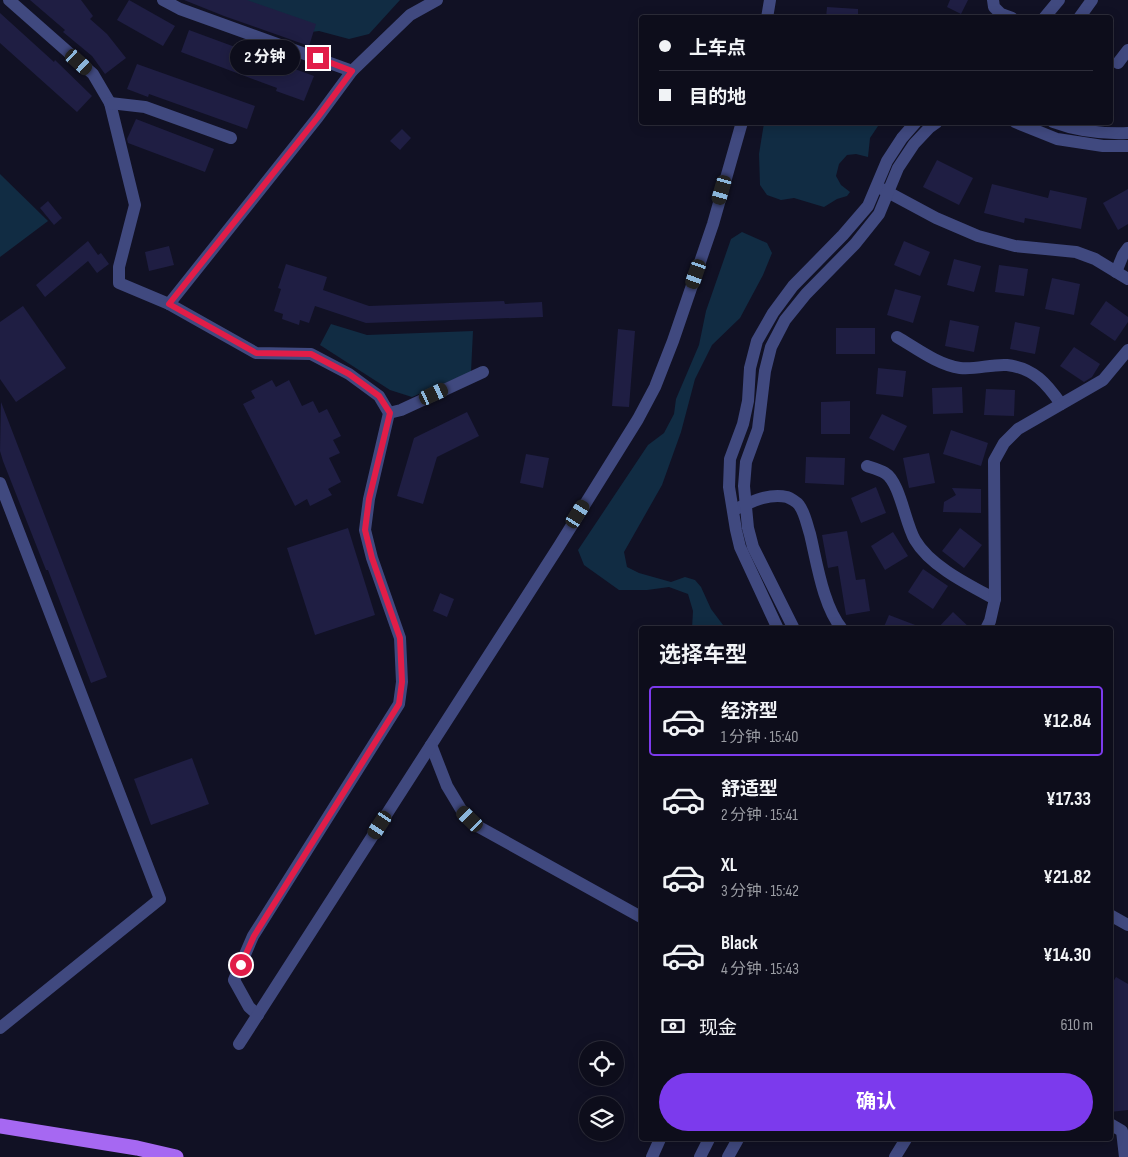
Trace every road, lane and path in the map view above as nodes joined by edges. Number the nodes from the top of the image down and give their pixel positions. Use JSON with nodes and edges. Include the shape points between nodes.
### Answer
{"nodes":[{"id":1,"x":10,"y":0,"type":"edge"},
{"id":2,"x":163,"y":0,"type":"edge"},
{"id":3,"x":437,"y":0,"type":"edge"},
{"id":4,"x":770,"y":0,"type":"edge"},
{"id":5,"x":993,"y":0,"type":"edge"},
{"id":6,"x":1059,"y":0,"type":"edge"},
{"id":7,"x":1092,"y":0,"type":"edge"},
{"id":8,"x":768,"y":15,"type":"edge"},
{"id":9,"x":1004,"y":15,"type":"edge"},
{"id":10,"x":1046,"y":15,"type":"edge"},
{"id":11,"x":1081,"y":15,"type":"edge"},
{"id":12,"x":1128,"y":50,"type":"edge"},
{"id":13,"x":1118,"y":63,"type":"dead end"},
{"id":14,"x":352,"y":71,"type":"junction"},
{"id":15,"x":110,"y":103,"type":"junction"},
{"id":16,"x":741,"y":125,"type":"edge"},
{"id":17,"x":913,"y":125,"type":"edge"},
{"id":18,"x":933,"y":125,"type":"edge"},
{"id":19,"x":1022,"y":125,"type":"edge"},
{"id":20,"x":1060,"y":125,"type":"edge"},
{"id":21,"x":1128,"y":133,"type":"edge"},
{"id":22,"x":231,"y":138,"type":"dead end"},
{"id":23,"x":1128,"y":146,"type":"edge"},
{"id":24,"x":882,"y":189,"type":"junction"},
{"id":25,"x":1128,"y":248,"type":"edge"},
{"id":26,"x":1116,"y":272,"type":"junction"},
{"id":27,"x":1128,"y":279,"type":"edge"},
{"id":28,"x":169,"y":304,"type":"junction"},
{"id":29,"x":897,"y":337,"type":"dead end"},
{"id":30,"x":1128,"y":350,"type":"edge"},
{"id":31,"x":483,"y":372,"type":"dead end"},
{"id":32,"x":1061,"y":404,"type":"junction"},
{"id":33,"x":390,"y":413,"type":"junction"},
{"id":34,"x":867,"y":466,"type":"dead end"},
{"id":35,"x":0,"y":483,"type":"edge"},
{"id":36,"x":746,"y":505,"type":"junction"},
{"id":37,"x":733,"y":511,"type":"junction"},
{"id":38,"x":995,"y":599,"type":"junction"},
{"id":39,"x":777,"y":626,"type":"edge"},
{"id":40,"x":792,"y":626,"type":"edge"},
{"id":41,"x":839,"y":626,"type":"edge"},
{"id":42,"x":988,"y":626,"type":"edge"},
{"id":43,"x":431,"y":745,"type":"junction"},
{"id":44,"x":639,"y":915,"type":"edge"},
{"id":45,"x":1113,"y":916,"type":"edge"},
{"id":46,"x":1127,"y":922,"type":"edge"},
{"id":47,"x":258,"y":1015,"type":"junction"},
{"id":48,"x":0,"y":1028,"type":"edge"},
{"id":49,"x":239,"y":1044,"type":"dead end"},
{"id":50,"x":0,"y":1126,"type":"edge"},
{"id":51,"x":1113,"y":1126,"type":"edge"},
{"id":52,"x":659,"y":1141,"type":"edge"},
{"id":53,"x":708,"y":1141,"type":"edge"},
{"id":54,"x":737,"y":1141,"type":"edge"},
{"id":55,"x":905,"y":1141,"type":"edge"},
{"id":56,"x":176,"y":1157,"type":"edge"},
{"id":57,"x":652,"y":1157,"type":"edge"},
{"id":58,"x":700,"y":1157,"type":"edge"},
{"id":59,"x":728,"y":1157,"type":"edge"},
{"id":60,"x":895,"y":1157,"type":"edge"},
{"id":61,"x":1125,"y":1157,"type":"edge"}],
"edges":[{"from":1,"to":15,"type":"street","via":[[93,74]]},
{"from":2,"to":14,"type":"street"},
{"from":3,"to":14,"type":"street","via":[[410,15]]},
{"from":4,"to":8,"type":"street"},
{"from":5,"to":9,"type":"street","via":[[994,6]]},
{"from":6,"to":10,"type":"street"},
{"from":7,"to":11,"type":"street"},
{"from":12,"to":13,"type":"street"},
{"from":14,"to":28,"type":"street"},
{"from":15,"to":22,"type":"street","via":[[145,107]]},
{"from":15,"to":28,"type":"street","via":[[135,205],[119,267],[119,283]]},
{"from":16,"to":43,"type":"street","via":[[713,224],[655,387],[585,504]]},
{"from":17,"to":24,"type":"street","via":[[887,161]]},
{"from":18,"to":24,"type":"street","via":[[914,144]]},
{"from":19,"to":23,"type":"street","via":[[1057,139]]},
{"from":20,"to":21,"type":"street","via":[[1104,134]]},
{"from":24,"to":26,"type":"street","via":[[978,236],[1015,246],[1076,252]]},
{"from":24,"to":36,"type":"street","via":[[879,214],[806,294],[785,320],[771,347],[758,429],[746,462]]},
{"from":24,"to":37,"type":"street","via":[[850,228],[793,286],[757,341],[750,368],[744,424],[730,459],[729,487]]},
{"from":25,"to":26,"type":"street"},
{"from":26,"to":27,"type":"street"},
{"from":28,"to":33,"type":"street","via":[[256,353],[311,354],[349,374],[379,396]]},
{"from":29,"to":32,"type":"street","via":[[932,358],[960,368],[1007,365],[1030,372],[1046,383]]},
{"from":30,"to":32,"type":"street","via":[[1103,380]]},
{"from":31,"to":33,"type":"street"},
{"from":32,"to":38,"type":"street","via":[[1018,429],[1004,443],[994,462]]},
{"from":33,"to":47,"type":"street","via":[[369,499],[365,530],[400,638],[402,682],[399,704],[254,936],[234,980],[249,1007]]},
{"from":34,"to":38,"type":"street","via":[[887,473],[898,492],[915,541],[930,557],[959,580]]},
{"from":35,"to":48,"type":"street","via":[[160,899]]},
{"from":36,"to":37,"type":"street"},
{"from":36,"to":40,"type":"street","via":[[753,547]]},
{"from":36,"to":41,"type":"street","via":[[774,496],[788,497],[799,504],[826,597]]},
{"from":37,"to":39,"type":"street","via":[[740,547]]},
{"from":38,"to":42,"type":"street"},
{"from":43,"to":44,"type":"street","via":[[447,786],[462,811],[479,827]]},
{"from":43,"to":47,"type":"street"},
{"from":45,"to":46,"type":"street"},
{"from":47,"to":49,"type":"street"},
{"from":50,"to":56,"type":"main road"},
{"from":51,"to":61,"type":"street","via":[[1122,1131]]},
{"from":52,"to":57,"type":"street"},
{"from":53,"to":58,"type":"street"},
{"from":54,"to":59,"type":"street"},
{"from":55,"to":60,"type":"street"}]}
